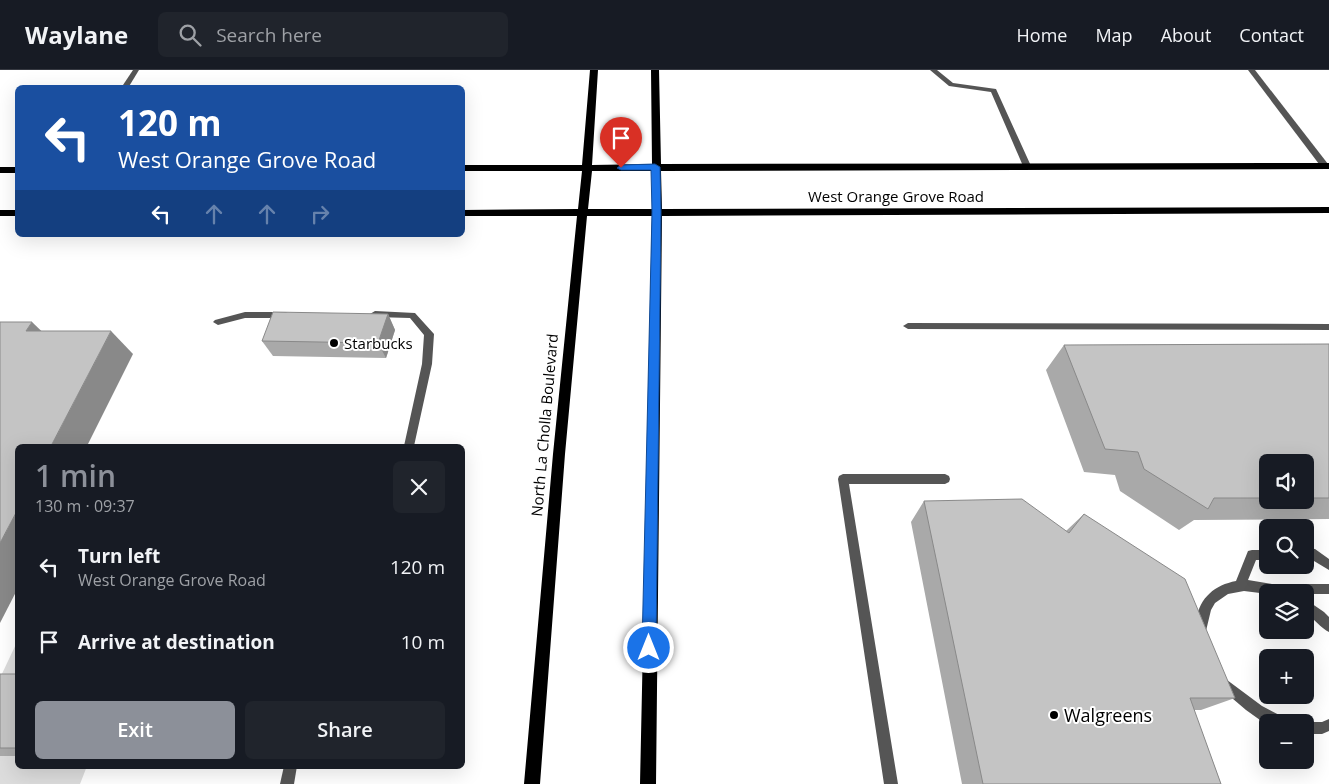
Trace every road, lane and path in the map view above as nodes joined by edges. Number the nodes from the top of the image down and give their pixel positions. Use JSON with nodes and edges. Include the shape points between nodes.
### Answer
{"nodes":[{"id":1,"x":136,"y":70,"type":"edge"},
{"id":2,"x":594,"y":70,"type":"edge"},
{"id":3,"x":655,"y":70,"type":"edge"},
{"id":4,"x":933,"y":70,"type":"edge"},
{"id":5,"x":1251,"y":70,"type":"edge"},
{"id":6,"x":126,"y":85,"type":"edge"},
{"id":7,"x":1027,"y":166,"type":"junction"},
{"id":8,"x":1327,"y":166,"type":"edge"},
{"id":9,"x":655,"y":167,"type":"junction"},
{"id":10,"x":465,"y":168,"type":"edge"},
{"id":11,"x":587,"y":168,"type":"junction"},
{"id":12,"x":0,"y":170,"type":"edge"},
{"id":13,"x":15,"y":170,"type":"edge"},
{"id":14,"x":1329,"y":210,"type":"edge"},
{"id":15,"x":657,"y":212,"type":"junction"},
{"id":16,"x":0,"y":213,"type":"edge"},
{"id":17,"x":15,"y":213,"type":"edge"},
{"id":18,"x":465,"y":213,"type":"edge"},
{"id":19,"x":582,"y":214,"type":"junction"},
{"id":20,"x":293,"y":314,"type":"edge"},
{"id":21,"x":370,"y":314,"type":"edge"},
{"id":22,"x":218,"y":322,"type":"dead end"},
{"id":23,"x":908,"y":326,"type":"dead end"},
{"id":24,"x":1329,"y":327,"type":"edge"},
{"id":25,"x":409,"y":444,"type":"edge"},
{"id":26,"x":945,"y":479,"type":"dead end"},
{"id":27,"x":1259,"y":555,"type":"edge"},
{"id":28,"x":1314,"y":555,"type":"edge"},
{"id":29,"x":1329,"y":565,"type":"edge"},
{"id":30,"x":1240,"y":586,"type":"junction"},
{"id":31,"x":1259,"y":587,"type":"edge"},
{"id":32,"x":1329,"y":589,"type":"edge"},
{"id":33,"x":1314,"y":590,"type":"edge"},
{"id":34,"x":1314,"y":612,"type":"edge"},
{"id":35,"x":1329,"y":626,"type":"edge"},
{"id":36,"x":1203,"y":643,"type":"edge"},
{"id":37,"x":1218,"y":674,"type":"edge"},
{"id":38,"x":1262,"y":714,"type":"edge"},
{"id":39,"x":1329,"y":725,"type":"edge"},
{"id":40,"x":1314,"y":728,"type":"edge"},
{"id":41,"x":290,"y":769,"type":"edge"},
{"id":42,"x":287,"y":784,"type":"edge"},
{"id":43,"x":532,"y":784,"type":"edge"},
{"id":44,"x":648,"y":784,"type":"edge"},
{"id":45,"x":891,"y":784,"type":"edge"}],
"edges":[{"from":1,"to":6,"type":"lane"},
{"from":2,"to":11,"type":"main road","name":"North La Cholla Boulevard"},
{"from":3,"to":9,"type":"main road"},
{"from":4,"to":7,"type":"lane","via":[[951,85],[994,90]]},
{"from":5,"to":8,"type":"lane"},
{"from":7,"to":8,"type":"main road","name":"West Orange Grove Road"},
{"from":7,"to":9,"type":"main road","name":"West Orange Grove Road"},
{"from":9,"to":11,"type":"main road","name":"West Orange Grove Road"},
{"from":9,"to":15,"type":"main road"},
{"from":10,"to":11,"type":"main road","name":"West Orange Grove Road"},
{"from":11,"to":19,"type":"main road","name":"North La Cholla Boulevard"},
{"from":12,"to":13,"type":"main road"},
{"from":14,"to":15,"type":"main road","name":"West Orange Grove Road"},
{"from":15,"to":19,"type":"main road","name":"West Orange Grove Road"},
{"from":15,"to":44,"type":"main road"},
{"from":16,"to":17,"type":"main road"},
{"from":18,"to":19,"type":"main road","name":"West Orange Grove Road"},
{"from":19,"to":43,"type":"main road","name":"North La Cholla Boulevard"},
{"from":20,"to":22,"type":"lane","via":[[245,315]]},
{"from":21,"to":25,"type":"lane","via":[[412,315],[429,334],[427,364]]},
{"from":23,"to":24,"type":"lane"},
{"from":26,"to":45,"type":"lane","via":[[844,479]]},
{"from":27,"to":30,"type":"lane","via":[[1252,555]]},
{"from":28,"to":29,"type":"lane"},
{"from":30,"to":31,"type":"lane"},
{"from":30,"to":36,"type":"lane","via":[[1227,588],[1211,599],[1202,615]]},
{"from":32,"to":33,"type":"lane"},
{"from":34,"to":35,"type":"lane"},
{"from":37,"to":38,"type":"lane","via":[[1244,703]]},
{"from":39,"to":40,"type":"lane"},
{"from":41,"to":42,"type":"lane"}]}
